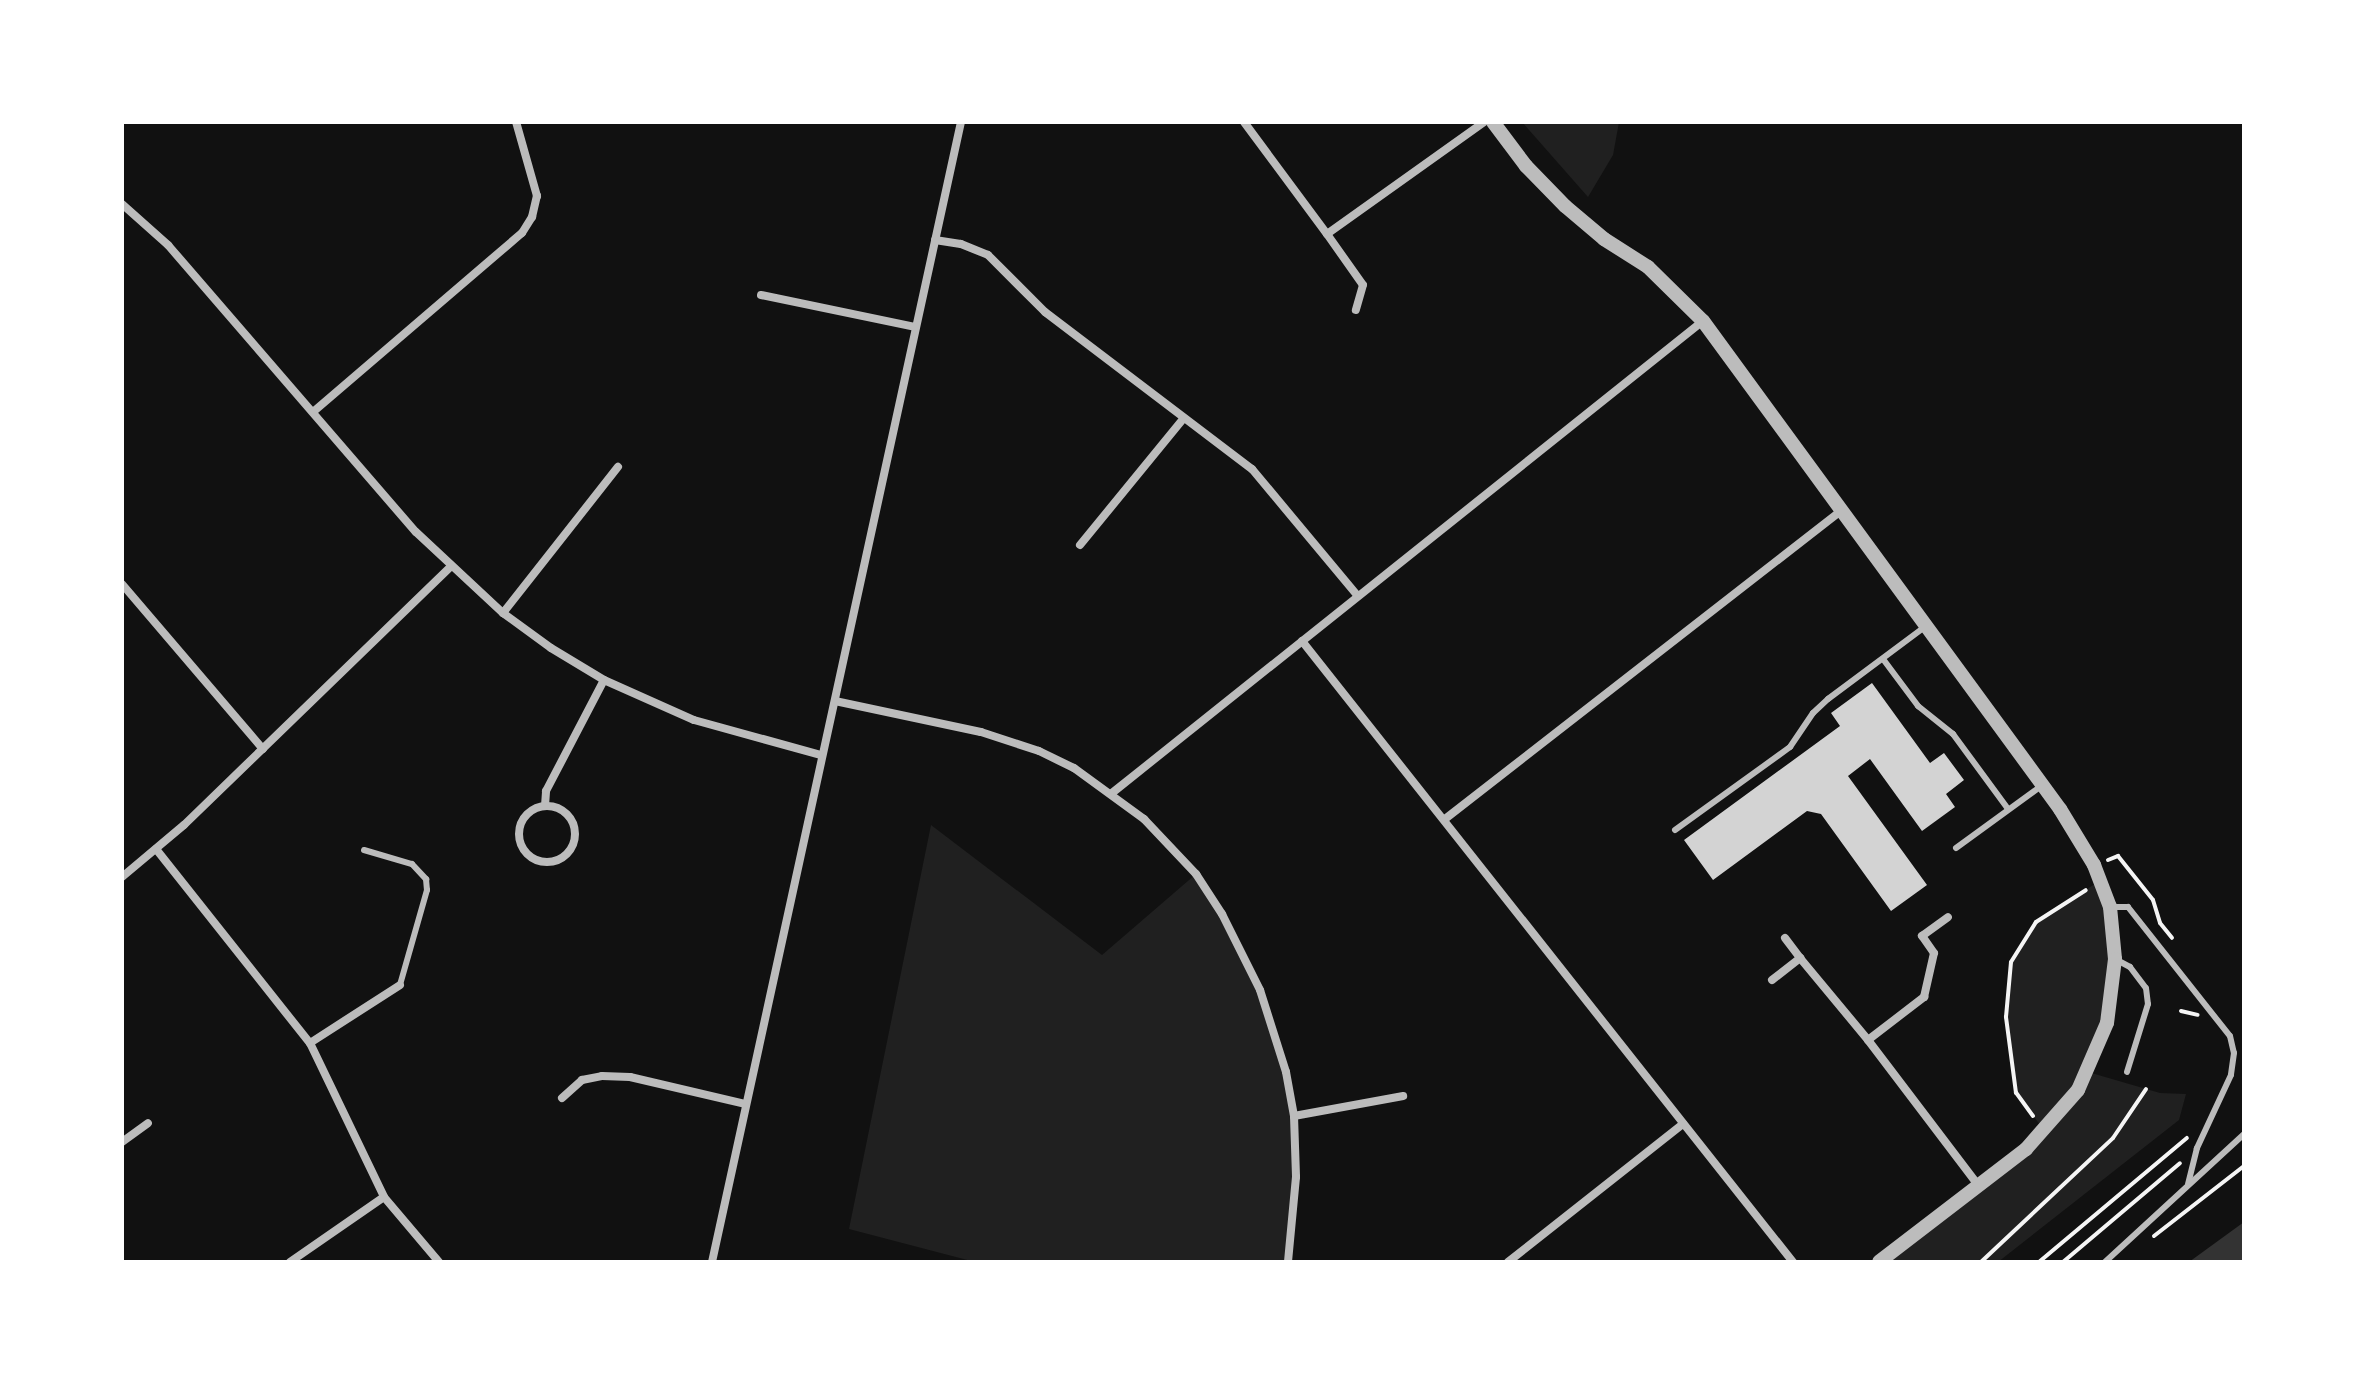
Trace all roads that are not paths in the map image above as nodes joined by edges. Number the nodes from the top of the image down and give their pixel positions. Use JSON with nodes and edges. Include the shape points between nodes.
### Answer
{"nodes":[{"id":1,"x":516,"y":122,"type":"edge"},
{"id":2,"x":961,"y":122,"type":"edge"},
{"id":3,"x":1244,"y":122,"type":"edge"},
{"id":4,"x":1484,"y":122,"type":"edge"},
{"id":5,"x":1493,"y":122,"type":"edge"},
{"id":6,"x":122,"y":204,"type":"edge"},
{"id":7,"x":1327,"y":234,"type":"junction"},
{"id":8,"x":935,"y":240,"type":"junction"},
{"id":9,"x":761,"y":295,"type":"dead end"},
{"id":10,"x":1356,"y":310,"type":"dead end"},
{"id":11,"x":1703,"y":321,"type":"junction"},
{"id":12,"x":915,"y":327,"type":"junction"},
{"id":13,"x":313,"y":412,"type":"junction"},
{"id":14,"x":1184,"y":418,"type":"junction"},
{"id":15,"x":618,"y":467,"type":"dead end"},
{"id":16,"x":1842,"y":509,"type":"junction"},
{"id":17,"x":1080,"y":545,"type":"dead end"},
{"id":18,"x":450,"y":567,"type":"junction"},
{"id":19,"x":122,"y":584,"type":"edge"},
{"id":20,"x":1358,"y":596,"type":"junction"},
{"id":21,"x":503,"y":613,"type":"junction"},
{"id":22,"x":1926,"y":626,"type":"junction"},
{"id":23,"x":1302,"y":641,"type":"junction"},
{"id":24,"x":1883,"y":659,"type":"junction"},
{"id":25,"x":604,"y":680,"type":"junction"},
{"id":26,"x":835,"y":701,"type":"junction"},
{"id":27,"x":263,"y":749,"type":"junction"},
{"id":28,"x":821,"y":755,"type":"junction"},
{"id":29,"x":2043,"y":785,"type":"junction"},
{"id":30,"x":1112,"y":793,"type":"junction"},
{"id":31,"x":545,"y":806,"type":"junction"},
{"id":32,"x":2008,"y":809,"type":"junction"},
{"id":33,"x":1445,"y":819,"type":"junction"},
{"id":34,"x":1675,"y":830,"type":"dead end"},
{"id":35,"x":1956,"y":848,"type":"dead end"},
{"id":36,"x":156,"y":849,"type":"junction"},
{"id":37,"x":364,"y":850,"type":"dead end"},
{"id":38,"x":122,"y":877,"type":"edge"},
{"id":39,"x":2110,"y":907,"type":"junction"},
{"id":40,"x":1948,"y":917,"type":"dead end"},
{"id":41,"x":1785,"y":938,"type":"dead end"},
{"id":42,"x":1800,"y":958,"type":"junction"},
{"id":43,"x":2115,"y":959,"type":"junction"},
{"id":44,"x":1772,"y":980,"type":"dead end"},
{"id":45,"x":400,"y":985,"type":"joint"},
{"id":46,"x":1868,"y":1040,"type":"junction"},
{"id":47,"x":310,"y":1043,"type":"junction"},
{"id":48,"x":2127,"y":1072,"type":"dead end"},
{"id":49,"x":1403,"y":1096,"type":"dead end"},
{"id":50,"x":562,"y":1098,"type":"dead end"},
{"id":51,"x":745,"y":1104,"type":"junction"},
{"id":52,"x":1294,"y":1116,"type":"junction"},
{"id":53,"x":148,"y":1123,"type":"dead end"},
{"id":54,"x":1683,"y":1124,"type":"junction"},
{"id":55,"x":2244,"y":1134,"type":"edge"},
{"id":56,"x":122,"y":1142,"type":"edge"},
{"id":57,"x":2188,"y":1184,"type":"junction"},
{"id":58,"x":1978,"y":1185,"type":"junction"},
{"id":59,"x":384,"y":1197,"type":"junction"},
{"id":60,"x":290,"y":1262,"type":"edge"},
{"id":61,"x":439,"y":1262,"type":"edge"},
{"id":62,"x":712,"y":1262,"type":"edge"},
{"id":63,"x":1288,"y":1262,"type":"edge"},
{"id":64,"x":1508,"y":1262,"type":"edge"},
{"id":65,"x":1793,"y":1262,"type":"edge"},
{"id":66,"x":1879,"y":1262,"type":"edge"},
{"id":67,"x":2105,"y":1262,"type":"edge"}],
"edges":[{"from":1,"to":13,"type":"street","via":[[537,196],[522,233]]},
{"from":2,"to":8,"type":"street"},
{"from":3,"to":7,"type":"street"},
{"from":4,"to":7,"type":"street"},
{"from":5,"to":11,"type":"street","via":[[1565,206],[1648,267]]},
{"from":6,"to":13,"type":"street","via":[[168,245]]},
{"from":7,"to":10,"type":"street","via":[[1363,285]]},
{"from":8,"to":12,"type":"street"},
{"from":8,"to":14,"type":"street","via":[[988,255],[1045,312]]},
{"from":9,"to":12,"type":"street"},
{"from":11,"to":16,"type":"street"},
{"from":11,"to":20,"type":"street"},
{"from":12,"to":26,"type":"street"},
{"from":13,"to":18,"type":"street"},
{"from":14,"to":17,"type":"street"},
{"from":14,"to":20,"type":"street","via":[[1270,487]]},
{"from":15,"to":21,"type":"street"},
{"from":16,"to":22,"type":"street"},
{"from":16,"to":33,"type":"street"},
{"from":18,"to":21,"type":"street"},
{"from":18,"to":27,"type":"street"},
{"from":19,"to":27,"type":"street"},
{"from":20,"to":23,"type":"street"},
{"from":21,"to":25,"type":"street"},
{"from":22,"to":24,"type":"lane"},
{"from":22,"to":29,"type":"street"},
{"from":23,"to":30,"type":"street"},
{"from":23,"to":33,"type":"street"},
{"from":24,"to":32,"type":"lane","via":[[1918,706],[1953,734]]},
{"from":24,"to":34,"type":"lane","via":[[1813,713],[1790,747]]},
{"from":25,"to":28,"type":"street","via":[[694,720]]},
{"from":25,"to":31,"type":"street","via":[[546,791]]},
{"from":26,"to":28,"type":"street"},
{"from":26,"to":30,"type":"street","via":[[1009,740],[1074,768]]},
{"from":27,"to":36,"type":"street"},
{"from":28,"to":51,"type":"street"},
{"from":29,"to":32,"type":"lane"},
{"from":29,"to":39,"type":"street","via":[[2094,865]]},
{"from":30,"to":52,"type":"street","via":[[1173,848],[1222,914],[1276,1031]]},
{"from":31,"to":31,"type":"street","via":[[522,820],[519,838],[535,859],[553,861],[569,852],[575,835],[570,817]]},
{"from":32,"to":35,"type":"lane"},
{"from":33,"to":54,"type":"street"},
{"from":36,"to":38,"type":"street"},
{"from":36,"to":47,"type":"street"},
{"from":37,"to":45,"type":"lane","via":[[412,864],[426,879]]},
{"from":39,"to":43,"type":"street"},
{"from":39,"to":57,"type":"lane","via":[[2128,907],[2230,1036],[2231,1075],[2197,1148]]},
{"from":40,"to":46,"type":"street","via":[[1922,936],[1934,953],[1924,997]]},
{"from":41,"to":42,"type":"street"},
{"from":42,"to":44,"type":"street"},
{"from":42,"to":46,"type":"street"},
{"from":43,"to":48,"type":"lane","via":[[2130,967],[2146,988],[2148,1004]]},
{"from":43,"to":58,"type":"street","via":[[2098,1052],[2063,1109],[2026,1149]]},
{"from":45,"to":47,"type":"street"},
{"from":46,"to":58,"type":"street"},
{"from":47,"to":59,"type":"street"},
{"from":49,"to":52,"type":"street"},
{"from":50,"to":51,"type":"street","via":[[582,1080],[602,1076],[630,1077]]},
{"from":51,"to":62,"type":"street"},
{"from":52,"to":63,"type":"street","via":[[1296,1177]]},
{"from":53,"to":56,"type":"street"},
{"from":54,"to":64,"type":"street"},
{"from":54,"to":65,"type":"street"},
{"from":55,"to":57,"type":"lane"},
{"from":57,"to":67,"type":"lane"},
{"from":58,"to":66,"type":"street"},
{"from":59,"to":60,"type":"street"},
{"from":59,"to":61,"type":"street"}]}
